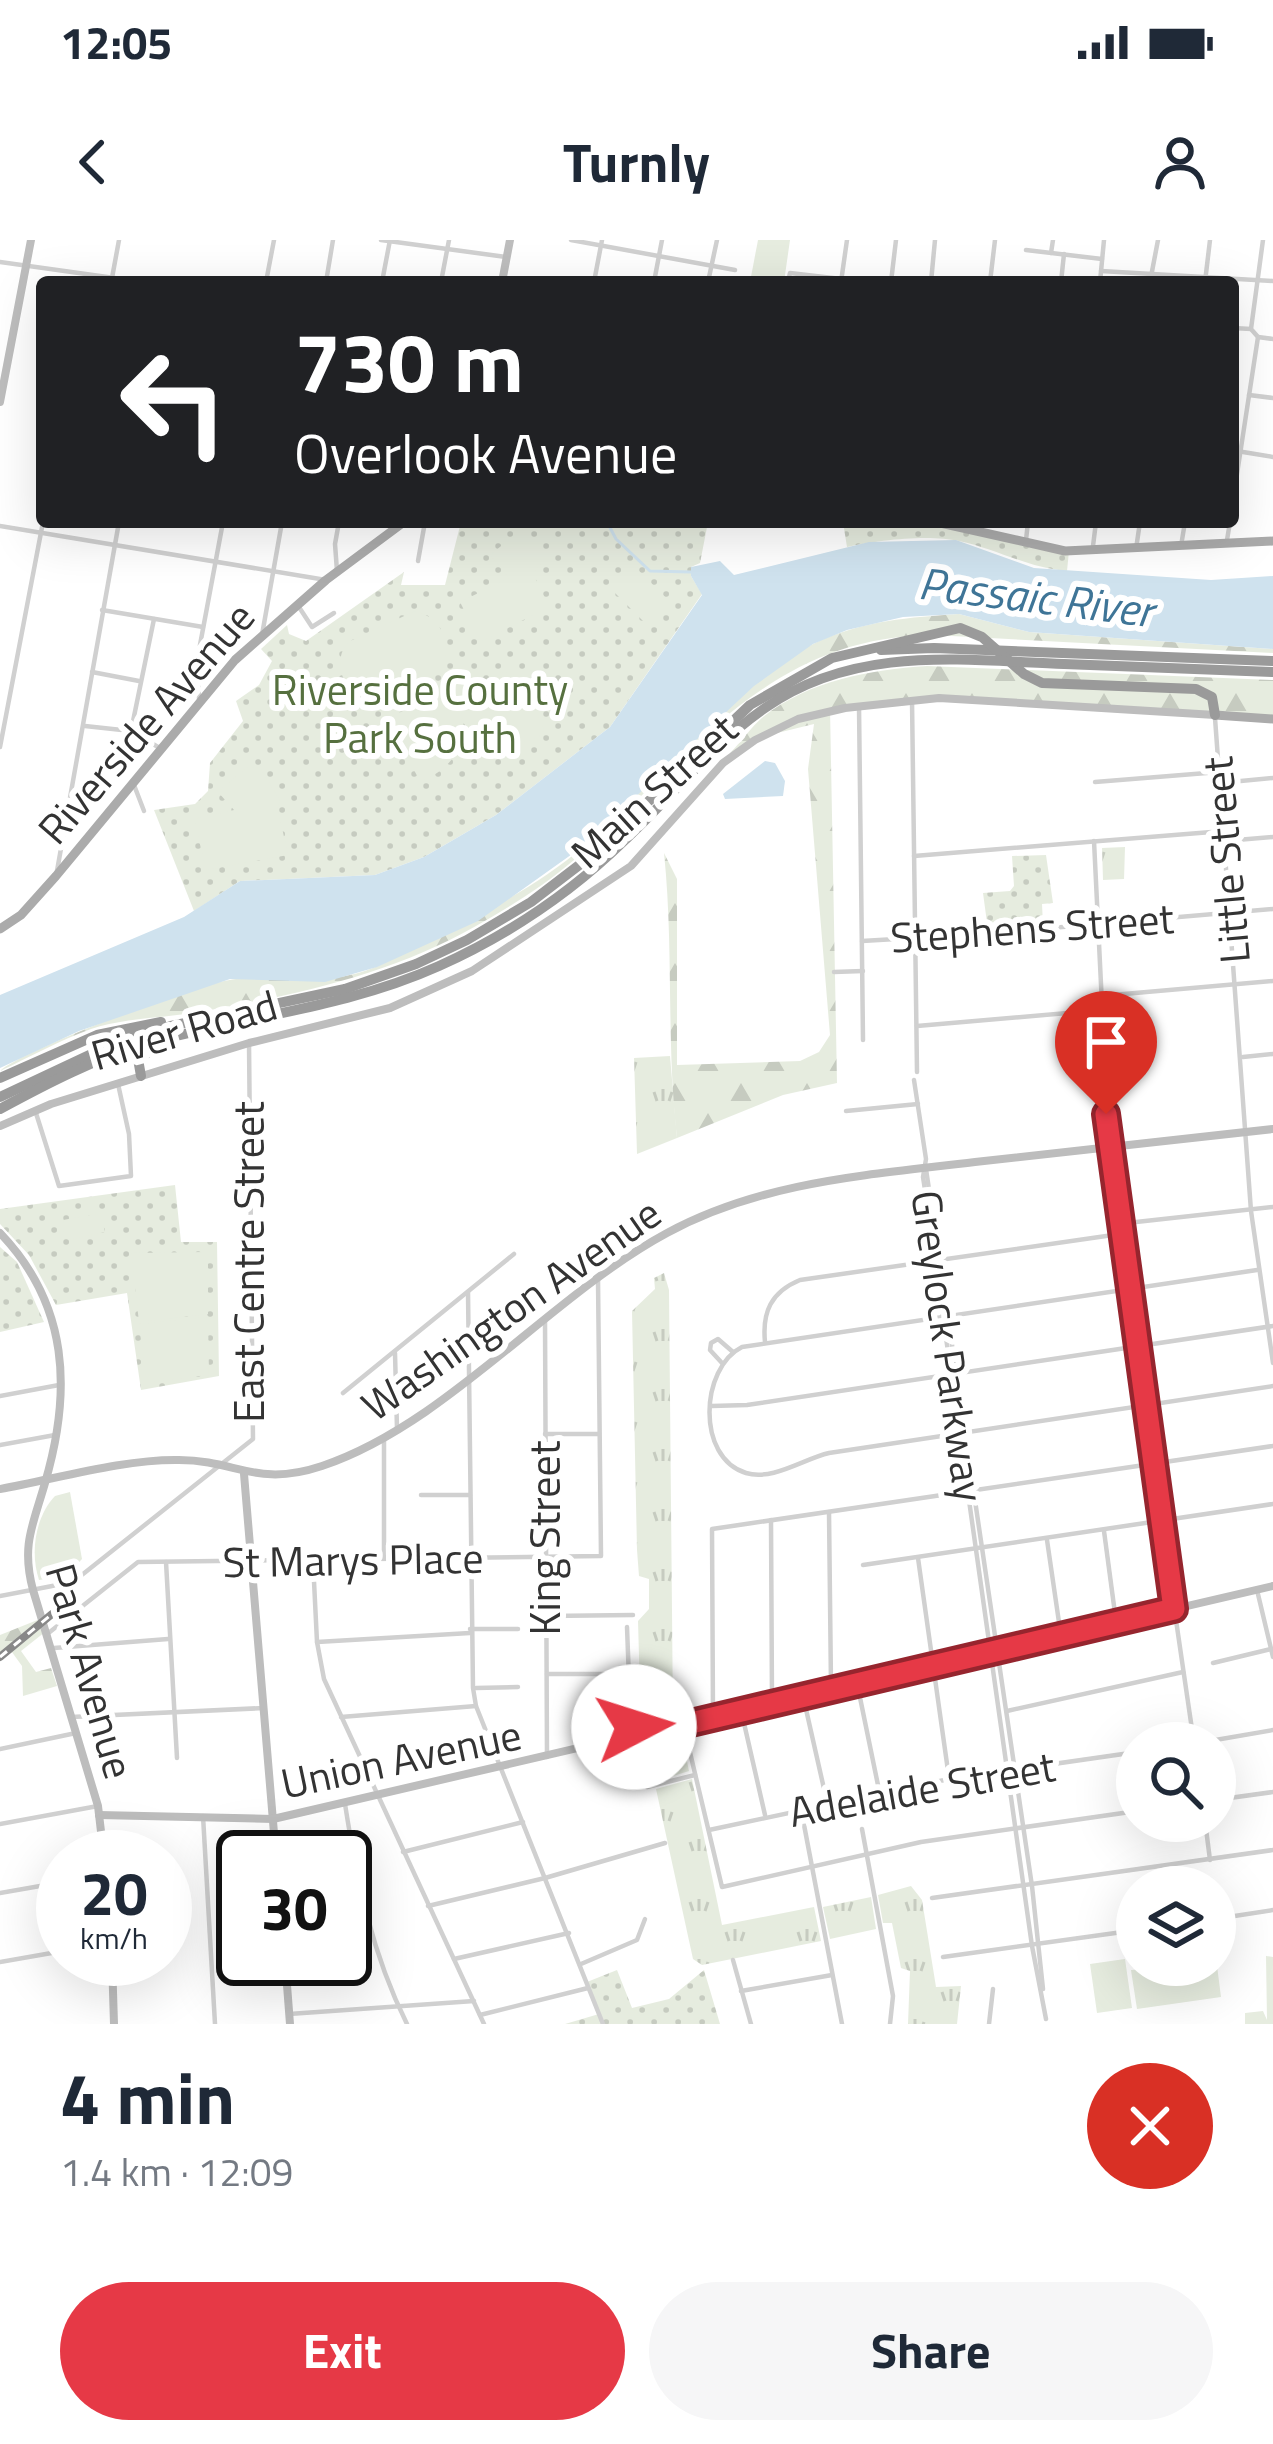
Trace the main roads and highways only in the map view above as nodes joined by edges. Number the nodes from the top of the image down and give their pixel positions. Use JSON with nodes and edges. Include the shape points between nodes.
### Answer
{"nodes":[{"id":1,"x":395,"y":528,"type":"edge"},
{"id":2,"x":961,"y":528,"type":"edge"},
{"id":3,"x":1273,"y":541,"type":"edge"},
{"id":4,"x":1273,"y":661,"type":"edge"},
{"id":5,"x":1273,"y":673,"type":"edge"},
{"id":6,"x":797,"y":676,"type":"junction"},
{"id":7,"x":1215,"y":716,"type":"joint"},
{"id":8,"x":1273,"y":719,"type":"edge"},
{"id":9,"x":0,"y":929,"type":"edge"},
{"id":10,"x":274,"y":1017,"type":"junction"},
{"id":11,"x":211,"y":1018,"type":"junction"},
{"id":12,"x":141,"y":1076,"type":"road end"},
{"id":13,"x":0,"y":1078,"type":"edge"},
{"id":14,"x":0,"y":1096,"type":"edge"},
{"id":15,"x":0,"y":1109,"type":"edge"}],
"edges":[{"from":1,"to":9,"type":"main road","name":"Riverside Avenue","via":[[235,660],[56,876]]},
{"from":2,"to":3,"type":"main road","via":[[1053,550]]},
{"from":4,"to":6,"type":"highway","via":[[920,647],[850,657]]},
{"from":5,"to":10,"type":"highway","via":[[920,658],[826,676],[747,722],[598,865],[506,931],[402,982]]},
{"from":6,"to":7,"type":"highway","via":[[843,653],[966,629],[1036,681],[1196,689],[1212,697]]},
{"from":6,"to":11,"type":"highway","via":[[740,713],[605,844],[500,922],[363,984]]},
{"from":7,"to":8,"type":"main road","name":"Main Street"},
{"from":10,"to":12,"type":"highway","via":[[143,1053]]},
{"from":10,"to":15,"type":"highway","via":[[138,1046]]},
{"from":11,"to":13,"type":"highway","via":[[108,1032]]},
{"from":11,"to":14,"type":"highway","via":[[99,1048]]}]}
